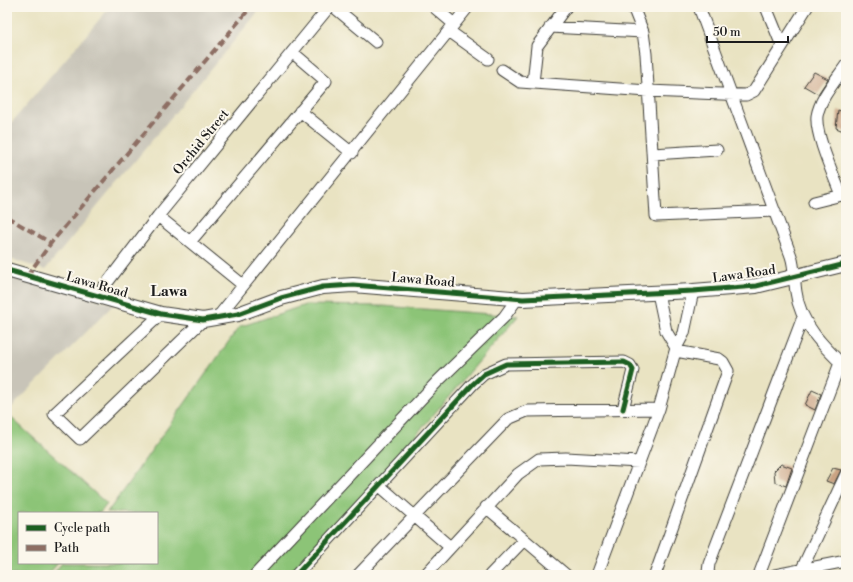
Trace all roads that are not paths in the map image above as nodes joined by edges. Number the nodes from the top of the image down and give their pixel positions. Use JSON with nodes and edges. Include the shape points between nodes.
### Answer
{"nodes":[{"id":1,"x":330,"y":7,"type":"edge"},
{"id":2,"x":334,"y":7,"type":"edge"},
{"id":3,"x":434,"y":7,"type":"edge"},
{"id":4,"x":468,"y":7,"type":"edge"},
{"id":5,"x":566,"y":7,"type":"edge"},
{"id":6,"x":633,"y":7,"type":"edge"},
{"id":7,"x":699,"y":7,"type":"edge"},
{"id":8,"x":766,"y":7,"type":"edge"},
{"id":9,"x":807,"y":7,"type":"edge"},
{"id":10,"x":451,"y":27,"type":"junction"},
{"id":11,"x":550,"y":27,"type":"junction"},
{"id":12,"x":643,"y":32,"type":"junction"},
{"id":13,"x":376,"y":42,"type":"dead end"},
{"id":14,"x":782,"y":46,"type":"junction"},
{"id":15,"x":292,"y":52,"type":"junction"},
{"id":16,"x":488,"y":58,"type":"dead end"},
{"id":17,"x":846,"y":65,"type":"edge"},
{"id":18,"x":502,"y":70,"type":"dead end"},
{"id":19,"x":533,"y":83,"type":"junction"},
{"id":20,"x":648,"y":91,"type":"junction"},
{"id":21,"x":732,"y":96,"type":"junction"},
{"id":22,"x":300,"y":111,"type":"junction"},
{"id":23,"x":717,"y":150,"type":"dead end"},
{"id":24,"x":352,"y":153,"type":"junction"},
{"id":25,"x":653,"y":154,"type":"junction"},
{"id":26,"x":843,"y":195,"type":"edge"},
{"id":27,"x":814,"y":202,"type":"dead end"},
{"id":28,"x":776,"y":211,"type":"junction"},
{"id":29,"x":158,"y":216,"type":"junction"},
{"id":30,"x":190,"y":242,"type":"junction"},
{"id":31,"x":846,"y":264,"type":"edge"},
{"id":32,"x":7,"y":270,"type":"edge"},
{"id":33,"x":796,"y":277,"type":"junction"},
{"id":34,"x":243,"y":285,"type":"junction"},
{"id":35,"x":693,"y":291,"type":"junction"},
{"id":36,"x":658,"y":292,"type":"junction"},
{"id":37,"x":97,"y":296,"type":"junction"},
{"id":38,"x":517,"y":299,"type":"junction"},
{"id":39,"x":161,"y":314,"type":"junction"},
{"id":40,"x":803,"y":317,"type":"junction"},
{"id":41,"x":217,"y":318,"type":"junction"},
{"id":42,"x":202,"y":320,"type":"junction"},
{"id":43,"x":676,"y":349,"type":"junction"},
{"id":44,"x":843,"y":365,"type":"edge"},
{"id":45,"x":623,"y":409,"type":"junction"},
{"id":46,"x":660,"y":409,"type":"junction"},
{"id":47,"x":639,"y":462,"type":"junction"},
{"id":48,"x":846,"y":474,"type":"edge"},
{"id":49,"x":380,"y":486,"type":"junction"},
{"id":50,"x":486,"y":507,"type":"junction"},
{"id":51,"x":414,"y":515,"type":"junction"},
{"id":52,"x":524,"y":540,"type":"junction"},
{"id":53,"x":450,"y":547,"type":"junction"},
{"id":54,"x":846,"y":561,"type":"edge"},
{"id":55,"x":801,"y":571,"type":"junction"},
{"id":56,"x":561,"y":573,"type":"edge"},
{"id":57,"x":256,"y":575,"type":"edge"},
{"id":58,"x":296,"y":575,"type":"edge"},
{"id":59,"x":358,"y":575,"type":"edge"},
{"id":60,"x":425,"y":575,"type":"edge"},
{"id":61,"x":490,"y":575,"type":"edge"},
{"id":62,"x":597,"y":575,"type":"edge"},
{"id":63,"x":655,"y":575,"type":"edge"},
{"id":64,"x":710,"y":575,"type":"edge"},
{"id":65,"x":759,"y":575,"type":"edge"},
{"id":66,"x":775,"y":575,"type":"edge"}],
"edges":[{"from":1,"to":15,"type":"street","name":"Orchid Street"},
{"from":2,"to":13,"type":"street"},
{"from":3,"to":10,"type":"street"},
{"from":4,"to":10,"type":"street"},
{"from":5,"to":11,"type":"street"},
{"from":6,"to":12,"type":"street"},
{"from":7,"to":21,"type":"street"},
{"from":8,"to":14,"type":"street"},
{"from":9,"to":14,"type":"street"},
{"from":10,"to":16,"type":"street"},
{"from":10,"to":24,"type":"street"},
{"from":11,"to":12,"type":"street"},
{"from":11,"to":19,"type":"street","via":[[537,46]]},
{"from":12,"to":20,"type":"street"},
{"from":14,"to":21,"type":"street","via":[[754,92]]},
{"from":15,"to":22,"type":"street","via":[[326,80]]},
{"from":15,"to":29,"type":"street","name":"Orchid Street"},
{"from":17,"to":26,"type":"street","via":[[823,100],[817,115],[817,129]]},
{"from":18,"to":19,"type":"street","via":[[520,82]]},
{"from":19,"to":20,"type":"street"},
{"from":20,"to":21,"type":"street"},
{"from":20,"to":25,"type":"street"},
{"from":21,"to":28,"type":"street"},
{"from":22,"to":24,"type":"street"},
{"from":22,"to":30,"type":"street"},
{"from":23,"to":25,"type":"street"},
{"from":24,"to":34,"type":"street"},
{"from":25,"to":28,"type":"street","via":[[656,216]]},
{"from":26,"to":27,"type":"street"},
{"from":28,"to":33,"type":"street"},
{"from":29,"to":30,"type":"street"},
{"from":29,"to":37,"type":"street","name":"Orchid Street"},
{"from":30,"to":34,"type":"street"},
{"from":31,"to":33,"type":"main road","name":"Lawa Road"},
{"from":32,"to":37,"type":"main road","name":"Lawa Road"},
{"from":33,"to":35,"type":"main road","name":"Lawa Road","via":[[756,286]]},
{"from":33,"to":40,"type":"street","via":[[796,292]]},
{"from":34,"to":41,"type":"street"},
{"from":35,"to":36,"type":"main road","name":"Lawa Road"},
{"from":35,"to":43,"type":"street","via":[[684,333]]},
{"from":36,"to":38,"type":"main road","name":"Lawa Road"},
{"from":36,"to":43,"type":"street","via":[[666,331]]},
{"from":37,"to":39,"type":"main road","name":"Lawa Road"},
{"from":38,"to":41,"type":"main road","name":"Lawa Road","via":[[353,285],[323,287],[302,292],[238,314]]},
{"from":38,"to":57,"type":"street","via":[[504,317],[437,382]]},
{"from":39,"to":42,"type":"main road","name":"Lawa Road"},
{"from":39,"to":42,"type":"street","via":[[54,414],[80,439]]},
{"from":40,"to":44,"type":"street","via":[[816,338]]},
{"from":40,"to":64,"type":"street","via":[[709,564]]},
{"from":41,"to":42,"type":"main road","name":"Lawa Road"},
{"from":43,"to":46,"type":"street"},
{"from":43,"to":63,"type":"street","via":[[719,359],[724,362],[728,371]]},
{"from":44,"to":65,"type":"street"},
{"from":45,"to":46,"type":"street"},
{"from":45,"to":49,"type":"street","via":[[634,370],[624,362],[506,364],[484,374],[473,384]]},
{"from":45,"to":51,"type":"street","via":[[527,411],[508,419]]},
{"from":46,"to":47,"type":"street"},
{"from":47,"to":50,"type":"street","via":[[539,459],[518,474]]},
{"from":47,"to":62,"type":"street"},
{"from":48,"to":55,"type":"street"},
{"from":49,"to":51,"type":"street"},
{"from":49,"to":58,"type":"street"},
{"from":50,"to":52,"type":"street"},
{"from":50,"to":53,"type":"street"},
{"from":51,"to":53,"type":"street"},
{"from":51,"to":59,"type":"street"},
{"from":52,"to":56,"type":"street"},
{"from":52,"to":61,"type":"street"},
{"from":53,"to":60,"type":"street"},
{"from":54,"to":55,"type":"street"},
{"from":55,"to":66,"type":"street"}]}
